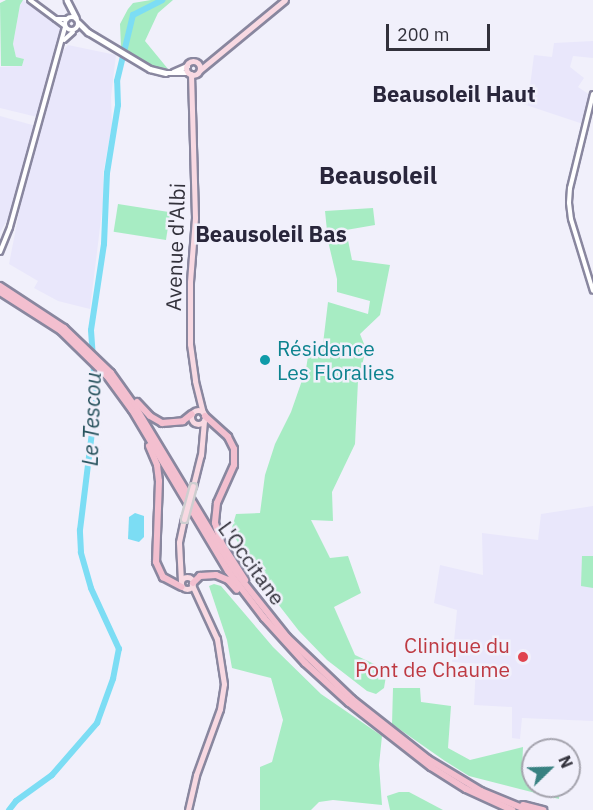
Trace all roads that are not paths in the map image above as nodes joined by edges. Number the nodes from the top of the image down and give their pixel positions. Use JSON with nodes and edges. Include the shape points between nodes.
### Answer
{"nodes":[{"id":1,"x":30,"y":0,"type":"edge"},
{"id":2,"x":285,"y":0,"type":"edge"},
{"id":3,"x":68,"y":3,"type":"edge"},
{"id":4,"x":55,"y":18,"type":"junction"},
{"id":5,"x":67,"y":19,"type":"junction"},
{"id":6,"x":77,"y":20,"type":"junction"},
{"id":7,"x":65,"y":27,"type":"junction"},
{"id":8,"x":74,"y":31,"type":"junction"},
{"id":9,"x":88,"y":32,"type":"junction"},
{"id":10,"x":62,"y":43,"type":"junction"},
{"id":11,"x":214,"y":58,"type":"junction"},
{"id":12,"x":197,"y":62,"type":"junction"},
{"id":13,"x":187,"y":66,"type":"junction"},
{"id":14,"x":199,"y":72,"type":"junction"},
{"id":15,"x":166,"y":73,"type":"junction"},
{"id":16,"x":190,"y":74,"type":"junction"},
{"id":17,"x":593,"y":94,"type":"edge"},
{"id":18,"x":192,"y":95,"type":"junction"},
{"id":19,"x":0,"y":252,"type":"edge"},
{"id":20,"x":0,"y":286,"type":"edge"},
{"id":21,"x":593,"y":291,"type":"edge"},
{"id":22,"x":0,"y":292,"type":"edge"},
{"id":23,"x":86,"y":350,"type":"junction"},
{"id":24,"x":106,"y":370,"type":"junction"},
{"id":25,"x":198,"y":399,"type":"junction"},
{"id":26,"x":132,"y":411,"type":"junction"},
{"id":27,"x":192,"y":413,"type":"junction"},
{"id":28,"x":204,"y":416,"type":"junction"},
{"id":29,"x":195,"y":423,"type":"junction"},
{"id":30,"x":203,"y":436,"type":"junction"},
{"id":31,"x":180,"y":561,"type":"junction"},
{"id":32,"x":191,"y":582,"type":"junction"},
{"id":33,"x":183,"y":586,"type":"junction"},
{"id":34,"x":198,"y":602,"type":"junction"},
{"id":35,"x":266,"y":617,"type":"junction"},
{"id":36,"x":466,"y":789,"type":"junction"},
{"id":37,"x":481,"y":791,"type":"junction"},
{"id":38,"x":188,"y":810,"type":"edge"},
{"id":39,"x":500,"y":810,"type":"edge"},
{"id":40,"x":512,"y":810,"type":"edge"},
{"id":41,"x":527,"y":810,"type":"edge"},
{"id":42,"x":543,"y":810,"type":"edge"}],
"edges":[{"from":1,"to":4,"type":"street"},
{"from":2,"to":11,"type":"main road"},
{"from":3,"to":5,"type":"main road"},
{"from":3,"to":6,"type":"main road"},
{"from":4,"to":5,"type":"street"},
{"from":4,"to":7,"type":"street"},
{"from":5,"to":6,"type":"main road"},
{"from":5,"to":7,"type":"main road"},
{"from":6,"to":8,"type":"main road"},
{"from":6,"to":9,"type":"main road"},
{"from":7,"to":8,"type":"main road"},
{"from":7,"to":10,"type":"street"},
{"from":8,"to":9,"type":"main road"},
{"from":8,"to":10,"type":"street"},
{"from":9,"to":15,"type":"main road","via":[[150,69]]},
{"from":10,"to":19,"type":"street"},
{"from":11,"to":12,"type":"main road"},
{"from":11,"to":14,"type":"main road"},
{"from":12,"to":13,"type":"main road","via":[[191,61]]},
{"from":12,"to":14,"type":"main road"},
{"from":13,"to":15,"type":"main road"},
{"from":13,"to":16,"type":"main road","name":"Avenue d'Albi"},
{"from":14,"to":16,"type":"main road"},
{"from":14,"to":18,"type":"main road","name":"Avenue d'Albi"},
{"from":15,"to":16,"type":"main road"},
{"from":16,"to":18,"type":"main road","name":"Avenue d'Albi"},
{"from":17,"to":21,"type":"street","via":[[569,203]]},
{"from":18,"to":25,"type":"main road","name":"Avenue d'Albi","via":[[195,218],[189,314]]},
{"from":20,"to":23,"type":"highway","name":"L'Occitane","via":[[38,309]]},
{"from":22,"to":23,"type":"highway","name":"L'Occitane"},
{"from":23,"to":24,"type":"highway","name":"L'Occitane"},
{"from":24,"to":26,"type":"highway","name":"L'Occitane"},
{"from":24,"to":27,"type":"highway","via":[[156,421],[176,423]]},
{"from":24,"to":35,"type":"highway","name":"L'Occitane","via":[[136,408],[214,542]]},
{"from":25,"to":27,"type":"main road"},
{"from":25,"to":28,"type":"main road","name":"Avenue d'Albi"},
{"from":26,"to":33,"type":"highway","via":[[158,472],[157,567],[166,579]]},
{"from":26,"to":35,"type":"highway","name":"L'Occitane","via":[[210,544]]},
{"from":27,"to":28,"type":"main road"},
{"from":27,"to":29,"type":"main road"},
{"from":28,"to":29,"type":"main road","via":[[200,424]]},
{"from":28,"to":30,"type":"main road"},
{"from":28,"to":35,"type":"highway","via":[[228,437],[235,453],[233,470],[216,511],[218,535]]},
{"from":29,"to":30,"type":"main road"},
{"from":30,"to":31,"type":"main road","bridge":true,"via":[[178,542]]},
{"from":31,"to":32,"type":"main road"},
{"from":31,"to":33,"type":"main road"},
{"from":32,"to":33,"type":"main road"},
{"from":32,"to":33,"type":"main road"},
{"from":32,"to":34,"type":"main road"},
{"from":32,"to":35,"type":"highway","via":[[204,575],[224,578]]},
{"from":33,"to":34,"type":"main road"},
{"from":34,"to":38,"type":"main road","via":[[217,639],[224,684],[220,709]]},
{"from":35,"to":36,"type":"highway","name":"L'Occitane","via":[[349,703],[418,758]]},
{"from":35,"to":37,"type":"highway","name":"L'Occitane","via":[[352,699],[428,759]]},
{"from":36,"to":39,"type":"highway"},
{"from":36,"to":40,"type":"highway","name":"L'Occitane"},
{"from":37,"to":41,"type":"highway","name":"L'Occitane"},
{"from":37,"to":42,"type":"highway"}]}
